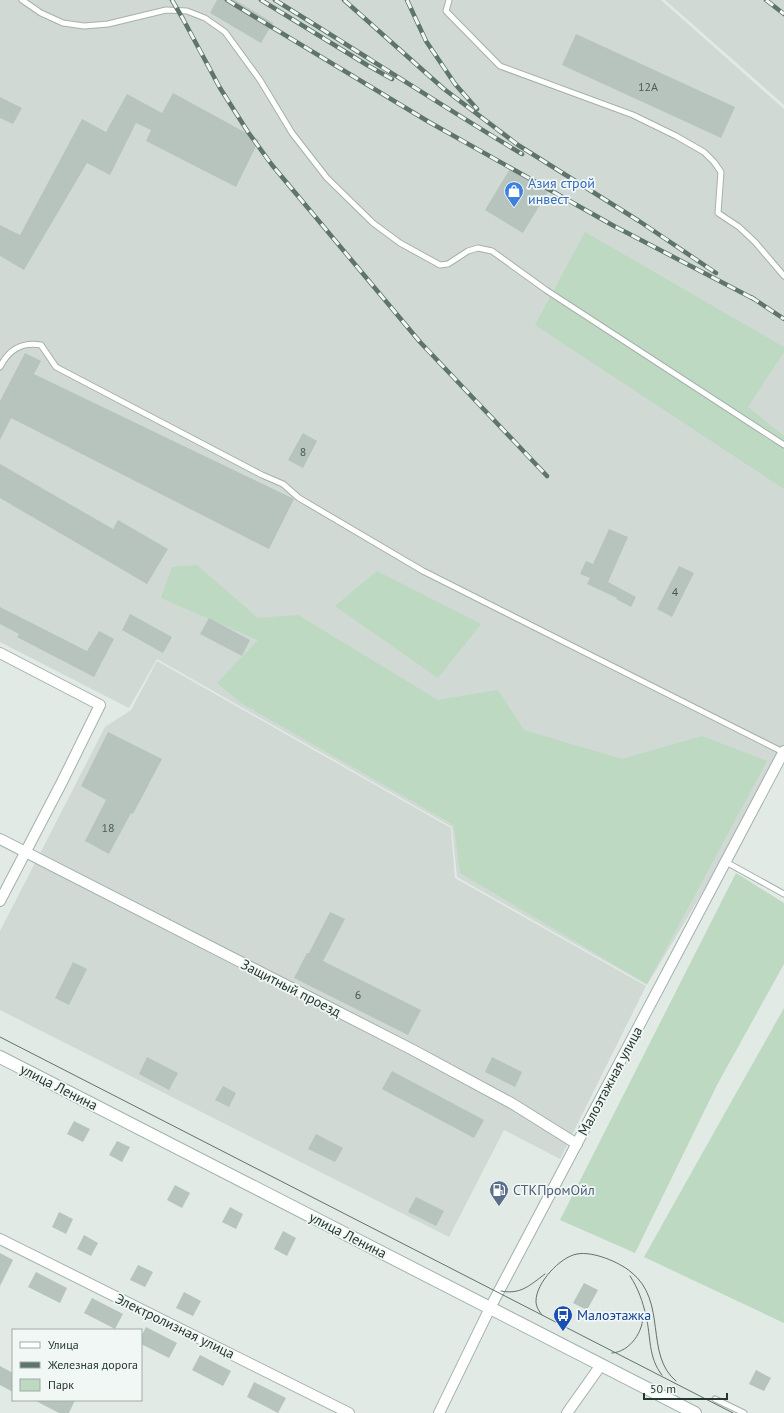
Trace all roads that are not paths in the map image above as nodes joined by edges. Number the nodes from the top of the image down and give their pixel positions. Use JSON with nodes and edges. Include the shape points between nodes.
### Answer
{"nodes":[{"id":1,"x":22,"y":0,"type":"edge"},
{"id":2,"x":449,"y":0,"type":"edge"},
{"id":3,"x":784,"y":276,"type":"edge"},
{"id":4,"x":0,"y":366,"type":"edge"},
{"id":5,"x":784,"y":445,"type":"edge"},
{"id":6,"x":0,"y":653,"type":"edge"},
{"id":7,"x":784,"y":752,"type":"edge"},
{"id":8,"x":780,"y":768,"type":"edge"},
{"id":9,"x":0,"y":838,"type":"edge"},
{"id":10,"x":26,"y":852,"type":"junction"},
{"id":11,"x":726,"y":862,"type":"junction"},
{"id":12,"x":784,"y":894,"type":"edge"},
{"id":13,"x":0,"y":901,"type":"edge"},
{"id":14,"x":0,"y":1057,"type":"edge"},
{"id":15,"x":578,"y":1144,"type":"junction"},
{"id":16,"x":0,"y":1239,"type":"edge"},
{"id":17,"x":490,"y":1308,"type":"junction"},
{"id":18,"x":601,"y":1365,"type":"junction"},
{"id":19,"x":715,"y":1399,"type":"dead end"},
{"id":20,"x":349,"y":1413,"type":"edge"},
{"id":21,"x":439,"y":1413,"type":"edge"},
{"id":22,"x":567,"y":1413,"type":"edge"},
{"id":23,"x":695,"y":1413,"type":"edge"},
{"id":24,"x":744,"y":1413,"type":"edge"}],
"edges":[{"from":1,"to":5,"type":"lane","via":[[63,22],[84,26],[108,24],[166,10],[187,11],[205,18],[225,32],[260,80],[292,133],[327,178],[373,223],[400,243],[440,265],[448,264],[468,251],[478,248],[492,251],[546,290]]},
{"from":2,"to":3,"type":"lane","via":[[446,11],[500,66],[633,115],[704,152],[721,172],[718,213],[755,242]]},
{"from":4,"to":7,"type":"lane","via":[[11,351],[29,343],[41,345],[56,367],[262,476],[283,484],[299,498],[424,571]]},
{"from":6,"to":10,"type":"street","via":[[100,705]]},
{"from":7,"to":8,"type":"street","name":"Малоэтажная улица"},
{"from":8,"to":11,"type":"street","name":"Малоэтажная улица"},
{"from":9,"to":10,"type":"street","name":"Защитный проезд"},
{"from":10,"to":13,"type":"street"},
{"from":10,"to":15,"type":"street","name":"Защитный проезд","via":[[419,1054],[513,1104]]},
{"from":11,"to":12,"type":"lane"},
{"from":11,"to":15,"type":"street","name":"Малоэтажная улица"},
{"from":14,"to":17,"type":"main road","name":"улица Ленина"},
{"from":15,"to":17,"type":"street","name":"Малоэтажная улица"},
{"from":16,"to":20,"type":"street","name":"Электролизная улица"},
{"from":17,"to":18,"type":"main road","name":"улица Ленина"},
{"from":17,"to":21,"type":"street","name":"Малоэтажная улица"},
{"from":18,"to":22,"type":"street"},
{"from":18,"to":23,"type":"main road","name":"улица Ленина"},
{"from":19,"to":24,"type":"lane"}]}
